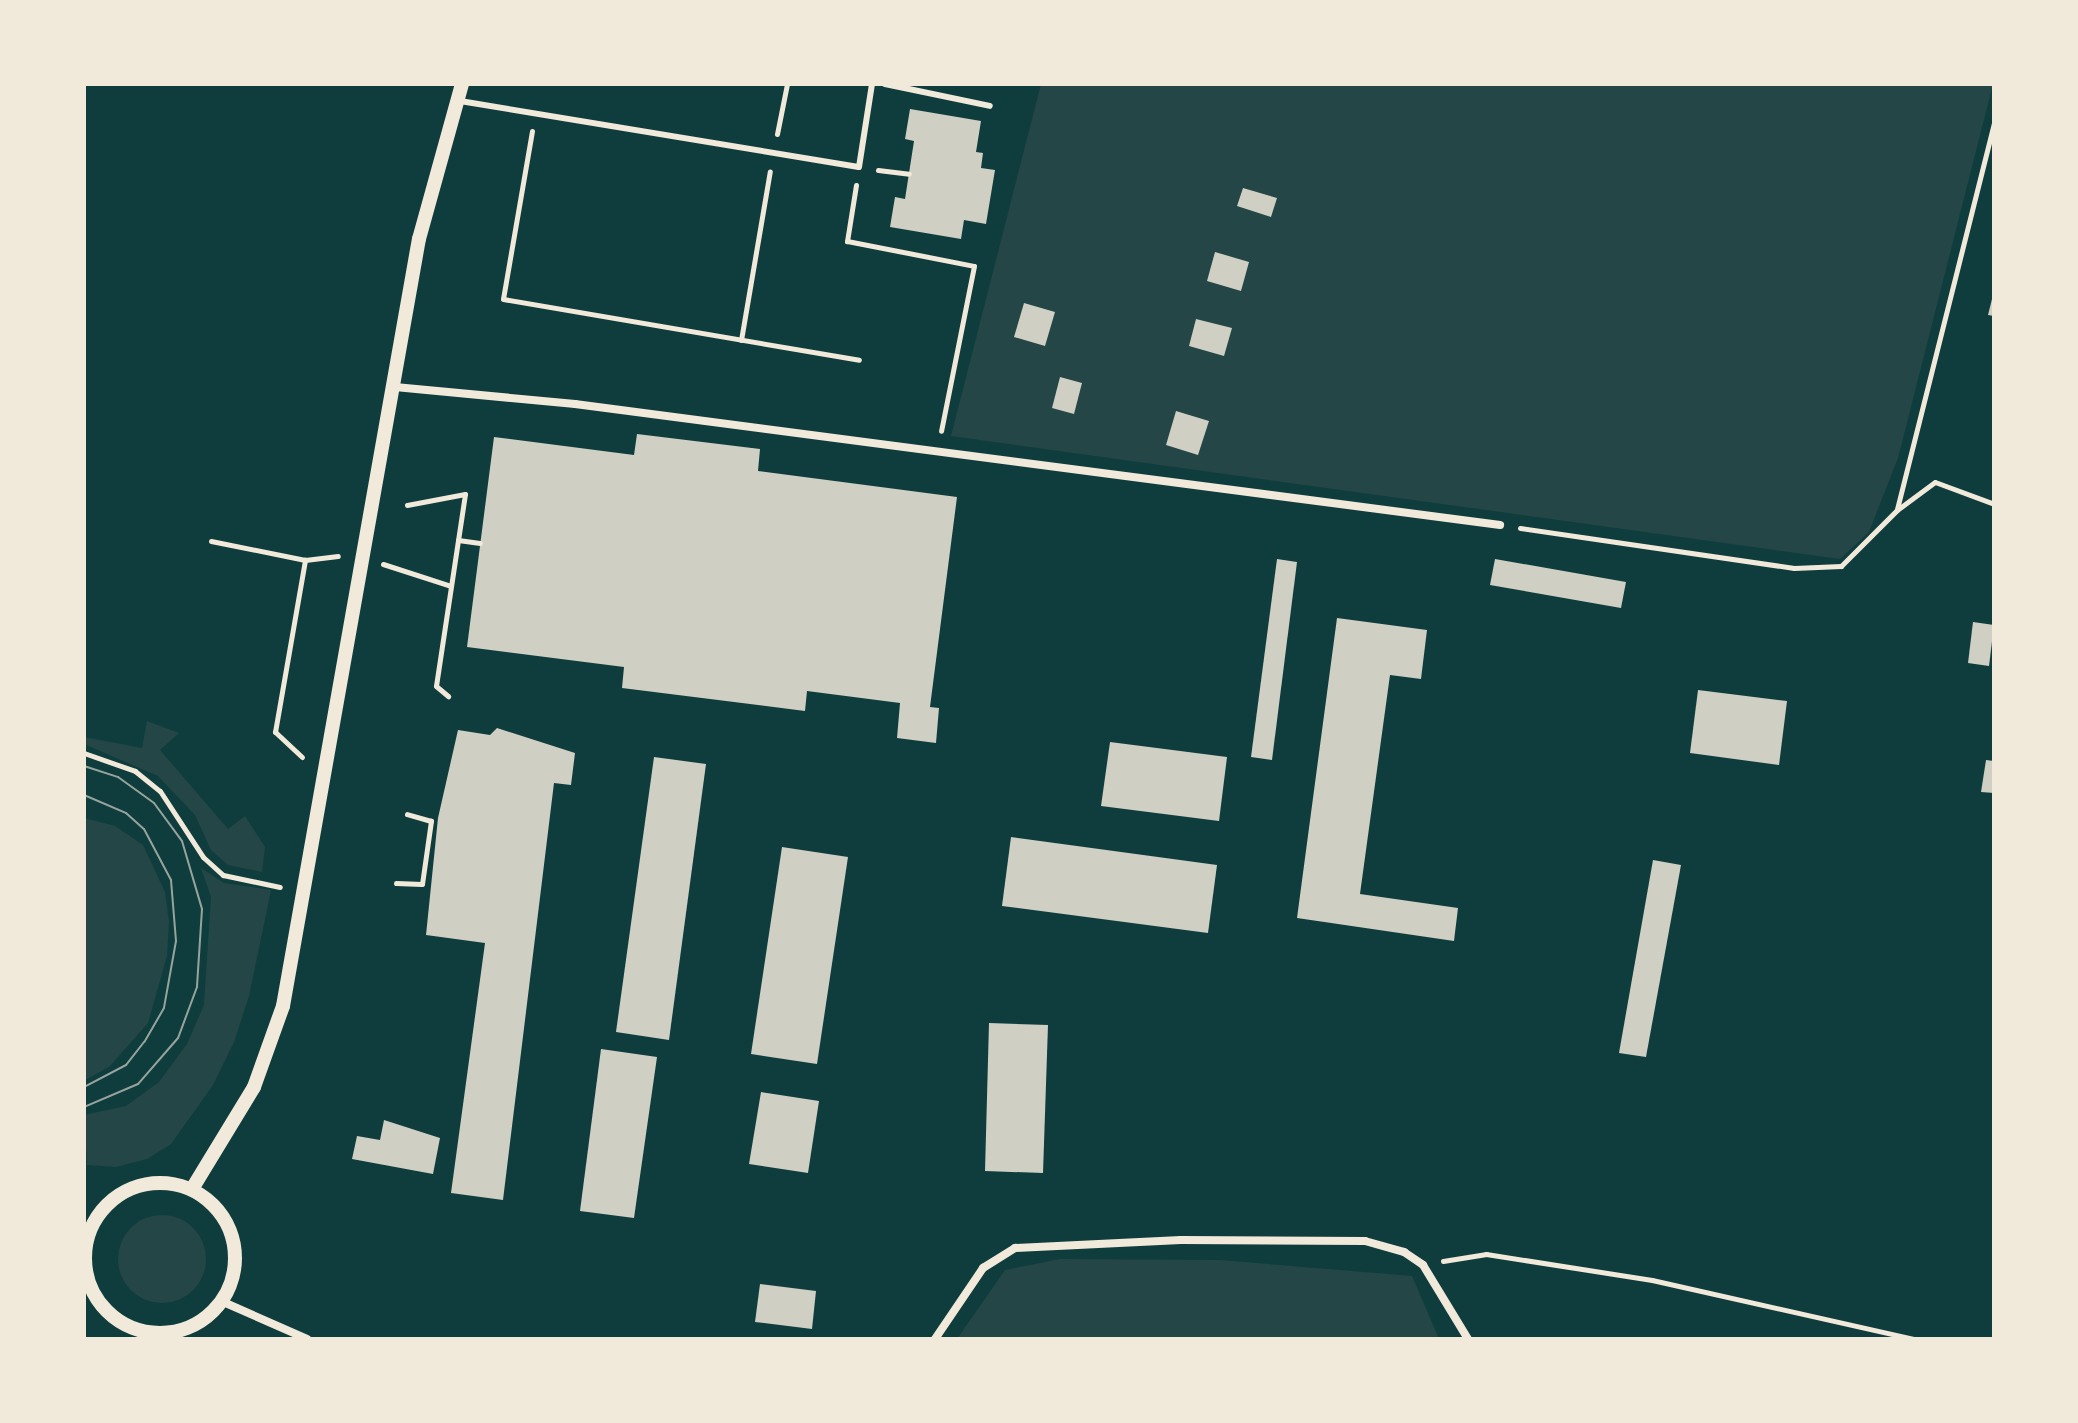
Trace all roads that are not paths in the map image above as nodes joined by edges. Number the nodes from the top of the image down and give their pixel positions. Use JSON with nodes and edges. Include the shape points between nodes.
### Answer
{"nodes":[{"id":1,"x":462,"y":84,"type":"edge"},
{"id":2,"x":872,"y":84,"type":"edge"},
{"id":3,"x":885,"y":84,"type":"edge"},
{"id":4,"x":456,"y":100,"type":"junction"},
{"id":5,"x":990,"y":106,"type":"dead end"},
{"id":6,"x":395,"y":387,"type":"junction"},
{"id":7,"x":1500,"y":525,"type":"road end"},
{"id":8,"x":192,"y":1189,"type":"junction"},
{"id":9,"x":89,"y":1218,"type":"edge"},
{"id":10,"x":221,"y":1301,"type":"junction"},
{"id":11,"x":138,"y":1334,"type":"edge"},
{"id":12,"x":307,"y":1339,"type":"edge"},
{"id":13,"x":935,"y":1339,"type":"edge"},
{"id":14,"x":1468,"y":1339,"type":"edge"}],
"edges":[{"from":1,"to":4,"type":"street"},
{"from":2,"to":4,"type":"lane","via":[[859,167]]},
{"from":3,"to":5,"type":"lane"},
{"from":4,"to":6,"type":"street","via":[[419,239]]},
{"from":6,"to":7,"type":"street","via":[[575,404]]},
{"from":6,"to":8,"type":"street","via":[[305,893],[269,1050],[254,1087]]},
{"from":8,"to":9,"type":"street","via":[[155,1182],[137,1186]]},
{"from":8,"to":10,"type":"street","via":[[218,1209],[235,1248],[234,1274]]},
{"from":9,"to":11,"type":"street","via":[[85,1271],[95,1296]]},
{"from":10,"to":11,"type":"street","via":[[184,1330]]},
{"from":10,"to":12,"type":"street"},
{"from":13,"to":14,"type":"street","via":[[983,1268],[1015,1248],[1100,1241],[1365,1241],[1404,1252],[1423,1265]]}]}
